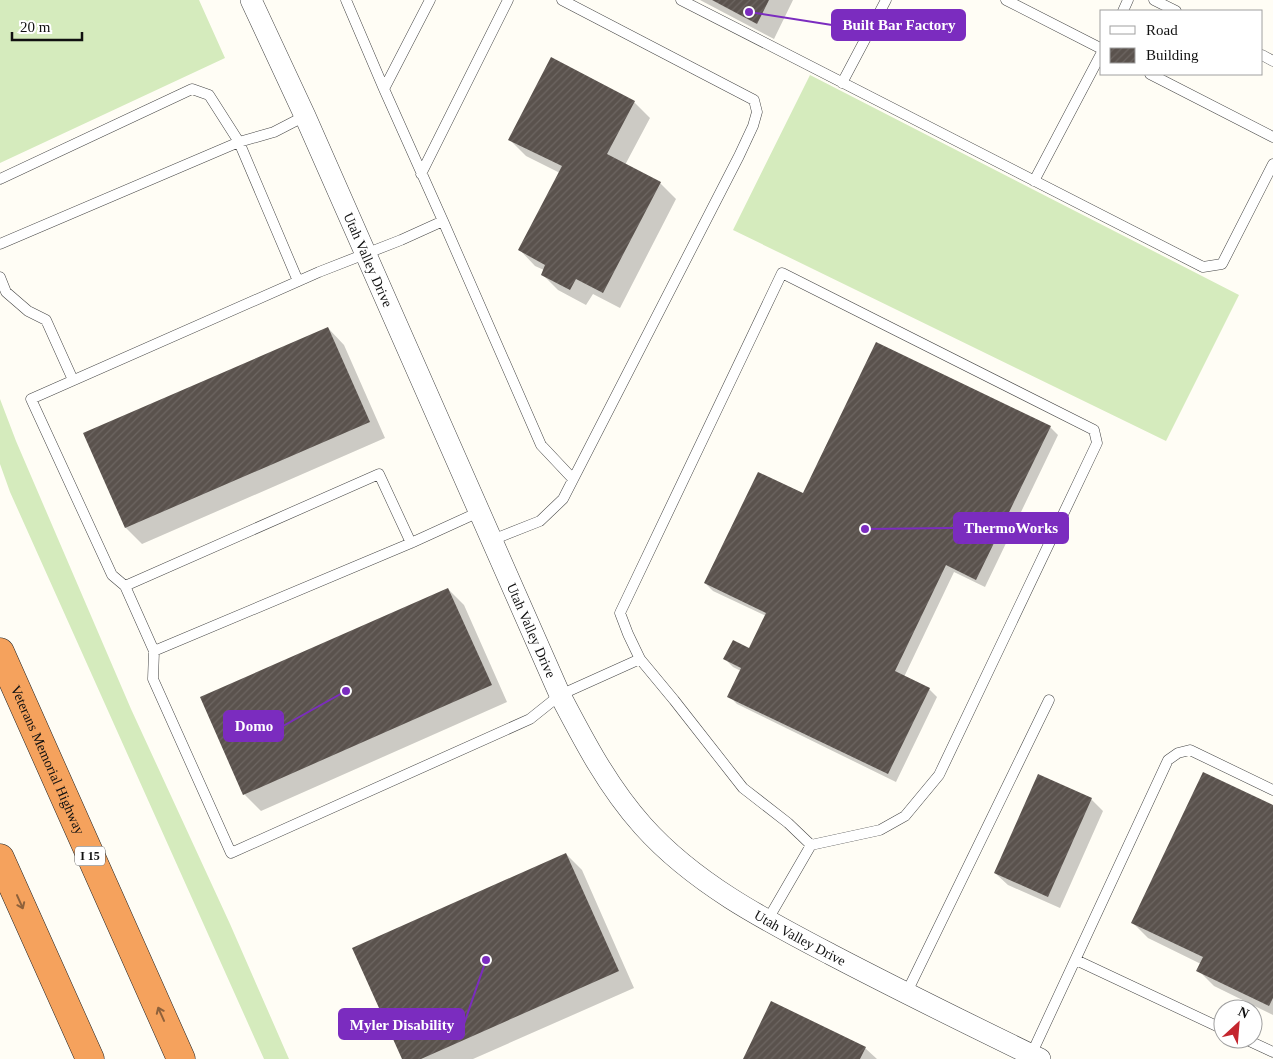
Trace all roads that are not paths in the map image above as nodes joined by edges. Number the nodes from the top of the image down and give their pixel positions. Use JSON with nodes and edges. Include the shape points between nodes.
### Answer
{"nodes":[{"id":1,"x":252,"y":0,"type":"edge"},
{"id":2,"x":346,"y":0,"type":"edge"},
{"id":3,"x":430,"y":0,"type":"edge"},
{"id":4,"x":508,"y":0,"type":"edge"},
{"id":5,"x":562,"y":0,"type":"edge"},
{"id":6,"x":681,"y":0,"type":"edge"},
{"id":7,"x":886,"y":0,"type":"edge"},
{"id":8,"x":1006,"y":0,"type":"edge"},
{"id":9,"x":1154,"y":0,"type":"edge"},
{"id":10,"x":1174,"y":10,"type":"edge"},
{"id":11,"x":1100,"y":49,"type":"edge"},
{"id":12,"x":1100,"y":54,"type":"edge"},
{"id":13,"x":1152,"y":75,"type":"edge"},
{"id":14,"x":842,"y":83,"type":"junction"},
{"id":15,"x":384,"y":89,"type":"junction"},
{"id":16,"x":305,"y":116,"type":"junction"},
{"id":17,"x":1273,"y":137,"type":"edge"},
{"id":18,"x":239,"y":142,"type":"junction"},
{"id":19,"x":1273,"y":164,"type":"edge"},
{"id":20,"x":421,"y":174,"type":"junction"},
{"id":21,"x":0,"y":179,"type":"edge"},
{"id":22,"x":1034,"y":181,"type":"junction"},
{"id":23,"x":443,"y":221,"type":"junction"},
{"id":24,"x":0,"y":244,"type":"edge"},
{"id":25,"x":365,"y":254,"type":"junction"},
{"id":26,"x":0,"y":277,"type":"edge"},
{"id":27,"x":298,"y":281,"type":"junction"},
{"id":28,"x":74,"y":380,"type":"junction"},
{"id":29,"x":573,"y":479,"type":"junction"},
{"id":30,"x":479,"y":512,"type":"junction"},
{"id":31,"x":492,"y":540,"type":"junction"},
{"id":32,"x":411,"y":543,"type":"junction"},
{"id":33,"x":125,"y":586,"type":"junction"},
{"id":34,"x":154,"y":651,"type":"junction"},
{"id":35,"x":0,"y":652,"type":"edge"},
{"id":36,"x":640,"y":659,"type":"junction"},
{"id":37,"x":560,"y":695,"type":"junction"},
{"id":38,"x":1049,"y":700,"type":"dead end"},
{"id":39,"x":1273,"y":790,"type":"edge"},
{"id":40,"x":811,"y":845,"type":"junction"},
{"id":41,"x":0,"y":858,"type":"edge"},
{"id":42,"x":767,"y":921,"type":"junction"},
{"id":43,"x":1076,"y":960,"type":"junction"},
{"id":44,"x":906,"y":994,"type":"junction"},
{"id":45,"x":1213,"y":1024,"type":"edge"},
{"id":46,"x":1036,"y":1057,"type":"edge"},
{"id":47,"x":90,"y":1059,"type":"edge"},
{"id":48,"x":180,"y":1059,"type":"edge"}],
"edges":[{"from":1,"to":16,"type":"street","name":"Utah Valley Drive"},
{"from":2,"to":15,"type":"lane"},
{"from":3,"to":15,"type":"lane"},
{"from":4,"to":20,"type":"lane"},
{"from":5,"to":29,"type":"lane","via":[[754,100],[757,112],[739,156]]},
{"from":6,"to":14,"type":"lane"},
{"from":7,"to":14,"type":"lane"},
{"from":8,"to":11,"type":"lane"},
{"from":9,"to":10,"type":"lane"},
{"from":12,"to":22,"type":"lane"},
{"from":13,"to":17,"type":"lane"},
{"from":14,"to":22,"type":"lane"},
{"from":15,"to":20,"type":"lane"},
{"from":16,"to":18,"type":"lane","via":[[274,132]]},
{"from":16,"to":25,"type":"street","name":"Utah Valley Drive"},
{"from":18,"to":21,"type":"lane","via":[[208,95],[192,89]]},
{"from":18,"to":24,"type":"lane"},
{"from":18,"to":27,"type":"lane"},
{"from":19,"to":22,"type":"lane","via":[[1222,264],[1203,267]]},
{"from":20,"to":23,"type":"lane"},
{"from":23,"to":25,"type":"lane"},
{"from":23,"to":29,"type":"lane","via":[[541,445]]},
{"from":25,"to":27,"type":"lane"},
{"from":25,"to":30,"type":"street","name":"Utah Valley Drive"},
{"from":26,"to":28,"type":"lane","via":[[6,292],[28,311],[46,320]]},
{"from":27,"to":28,"type":"lane"},
{"from":28,"to":33,"type":"lane","via":[[31,399],[112,575]]},
{"from":29,"to":31,"type":"lane","via":[[563,499],[540,521]]},
{"from":30,"to":31,"type":"street","name":"Utah Valley Drive"},
{"from":30,"to":32,"type":"lane"},
{"from":31,"to":37,"type":"street","name":"Utah Valley Drive"},
{"from":32,"to":33,"type":"lane","via":[[379,474]]},
{"from":32,"to":34,"type":"lane"},
{"from":33,"to":34,"type":"lane"},
{"from":34,"to":37,"type":"lane","via":[[153,679],[231,853],[530,719]]},
{"from":48,"to":35,"type":"highway","name":"Veterans Memorial Highway","number":"I 15","one_way":true},
{"from":36,"to":37,"type":"lane"},
{"from":36,"to":40,"type":"lane","via":[[743,788]]},
{"from":36,"to":40,"type":"lane","via":[[620,613],[782,273],[1094,430],[1097,443],[939,775],[905,816],[897,821],[880,830]]},
{"from":37,"to":42,"type":"street","name":"Utah Valley Drive","via":[[599,768],[642,826],[667,852],[711,886]]},
{"from":38,"to":44,"type":"lane"},
{"from":39,"to":43,"type":"lane","via":[[1190,750],[1178,752],[1168,760]]},
{"from":40,"to":42,"type":"lane"},
{"from":41,"to":47,"type":"highway","one_way":true},
{"from":42,"to":44,"type":"street","name":"Utah Valley Drive"},
{"from":43,"to":45,"type":"lane"},
{"from":43,"to":46,"type":"lane"},
{"from":44,"to":46,"type":"street","name":"Utah Valley Drive"}]}
